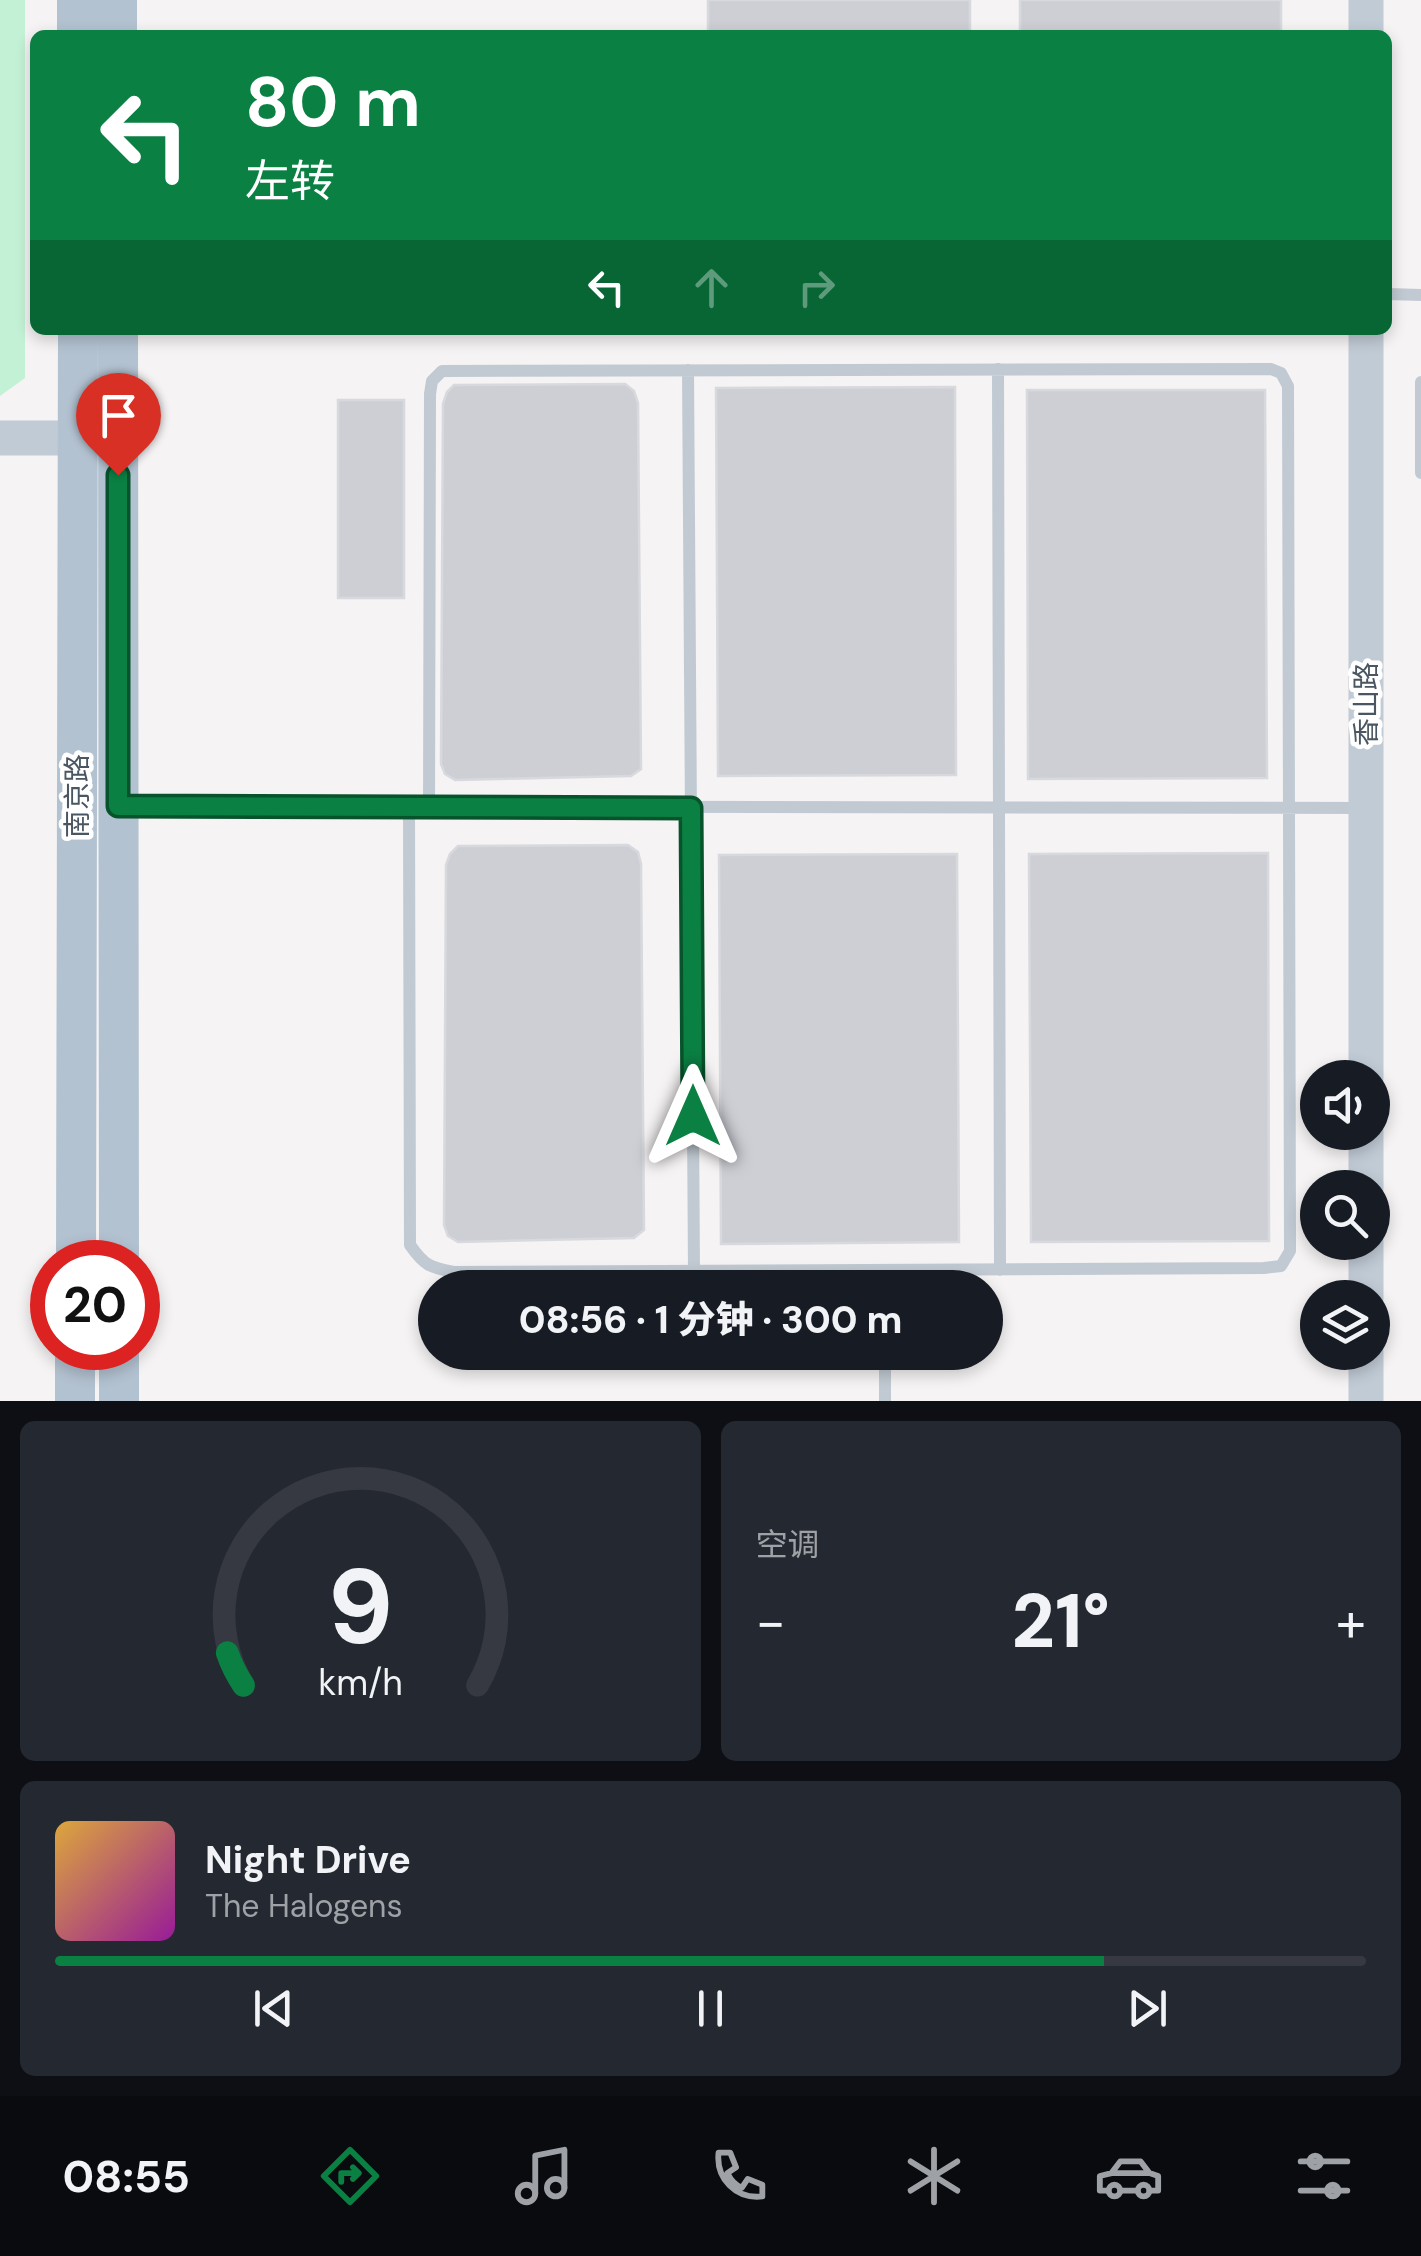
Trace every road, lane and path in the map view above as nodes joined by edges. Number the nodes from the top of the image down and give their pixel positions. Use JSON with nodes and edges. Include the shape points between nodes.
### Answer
{"nodes":[{"id":1,"x":77,"y":0,"type":"edge"},
{"id":2,"x":118,"y":0,"type":"edge"},
{"id":3,"x":1366,"y":0,"type":"edge"},
{"id":4,"x":77,"y":30,"type":"edge"},
{"id":5,"x":118,"y":30,"type":"edge"},
{"id":6,"x":1366,"y":30,"type":"edge"},
{"id":7,"x":1392,"y":294,"type":"edge"},
{"id":8,"x":1421,"y":295,"type":"edge"},
{"id":9,"x":79,"y":335,"type":"edge"},
{"id":10,"x":117,"y":335,"type":"edge"},
{"id":11,"x":1366,"y":335,"type":"edge"},
{"id":12,"x":998,"y":369,"type":"junction"},
{"id":13,"x":688,"y":370,"type":"junction"},
{"id":14,"x":1421,"y":382,"type":"edge"},
{"id":15,"x":0,"y":438,"type":"edge"},
{"id":16,"x":98,"y":438,"type":"junction"},
{"id":17,"x":1421,"y":474,"type":"edge"},
{"id":18,"x":118,"y":806,"type":"junction"},
{"id":19,"x":410,"y":807,"type":"junction"},
{"id":20,"x":429,"y":807,"type":"junction"},
{"id":21,"x":691,"y":808,"type":"junction"},
{"id":22,"x":999,"y":808,"type":"junction"},
{"id":23,"x":1288,"y":808,"type":"junction"},
{"id":24,"x":1366,"y":808,"type":"junction"},
{"id":25,"x":1366,"y":1060,"type":"edge"},
{"id":26,"x":77,"y":1240,"type":"edge"},
{"id":27,"x":119,"y":1240,"type":"edge"},
{"id":28,"x":442,"y":1270,"type":"edge"},
{"id":29,"x":694,"y":1270,"type":"edge"},
{"id":30,"x":1000,"y":1270,"type":"joint"},
{"id":31,"x":75,"y":1370,"type":"edge"},
{"id":32,"x":119,"y":1370,"type":"edge"},
{"id":33,"x":885,"y":1370,"type":"edge"},
{"id":34,"x":1366,"y":1370,"type":"edge"},
{"id":35,"x":75,"y":1401,"type":"edge"},
{"id":36,"x":119,"y":1401,"type":"edge"},
{"id":37,"x":886,"y":1401,"type":"edge"},
{"id":38,"x":1366,"y":1401,"type":"edge"}],
"edges":[{"from":1,"to":4,"type":"main road"},
{"from":2,"to":5,"type":"main road"},
{"from":3,"to":6,"type":"street"},
{"from":7,"to":8,"type":"lane"},
{"from":9,"to":16,"type":"main road","name":"南京路"},
{"from":10,"to":16,"type":"main road","name":"南京路"},
{"from":11,"to":24,"type":"street","name":"香山路"},
{"from":12,"to":13,"type":"lane"},
{"from":12,"to":22,"type":"lane"},
{"from":12,"to":23,"type":"lane","via":[[1281,373],[1288,386]]},
{"from":13,"to":20,"type":"lane","via":[[442,371],[432,381]]},
{"from":13,"to":21,"type":"lane"},
{"from":14,"to":17,"type":"lane"},
{"from":15,"to":16,"type":"street"},
{"from":16,"to":18,"type":"main road","name":"南京路"},
{"from":16,"to":26,"type":"main road","name":"南京路"},
{"from":18,"to":19,"type":"lane"},
{"from":18,"to":27,"type":"main road","name":"南京路"},
{"from":19,"to":20,"type":"lane"},
{"from":19,"to":28,"type":"lane","via":[[410,1245],[422,1262]]},
{"from":20,"to":21,"type":"lane"},
{"from":21,"to":22,"type":"lane"},
{"from":21,"to":29,"type":"lane"},
{"from":22,"to":23,"type":"lane"},
{"from":22,"to":30,"type":"lane"},
{"from":23,"to":24,"type":"lane"},
{"from":23,"to":30,"type":"lane","via":[[1290,1251],[1281,1266]]},
{"from":24,"to":25,"type":"street","name":"香山路"},
{"from":31,"to":35,"type":"main road"},
{"from":32,"to":36,"type":"main road"},
{"from":33,"to":37,"type":"lane"},
{"from":34,"to":38,"type":"street"}]}
